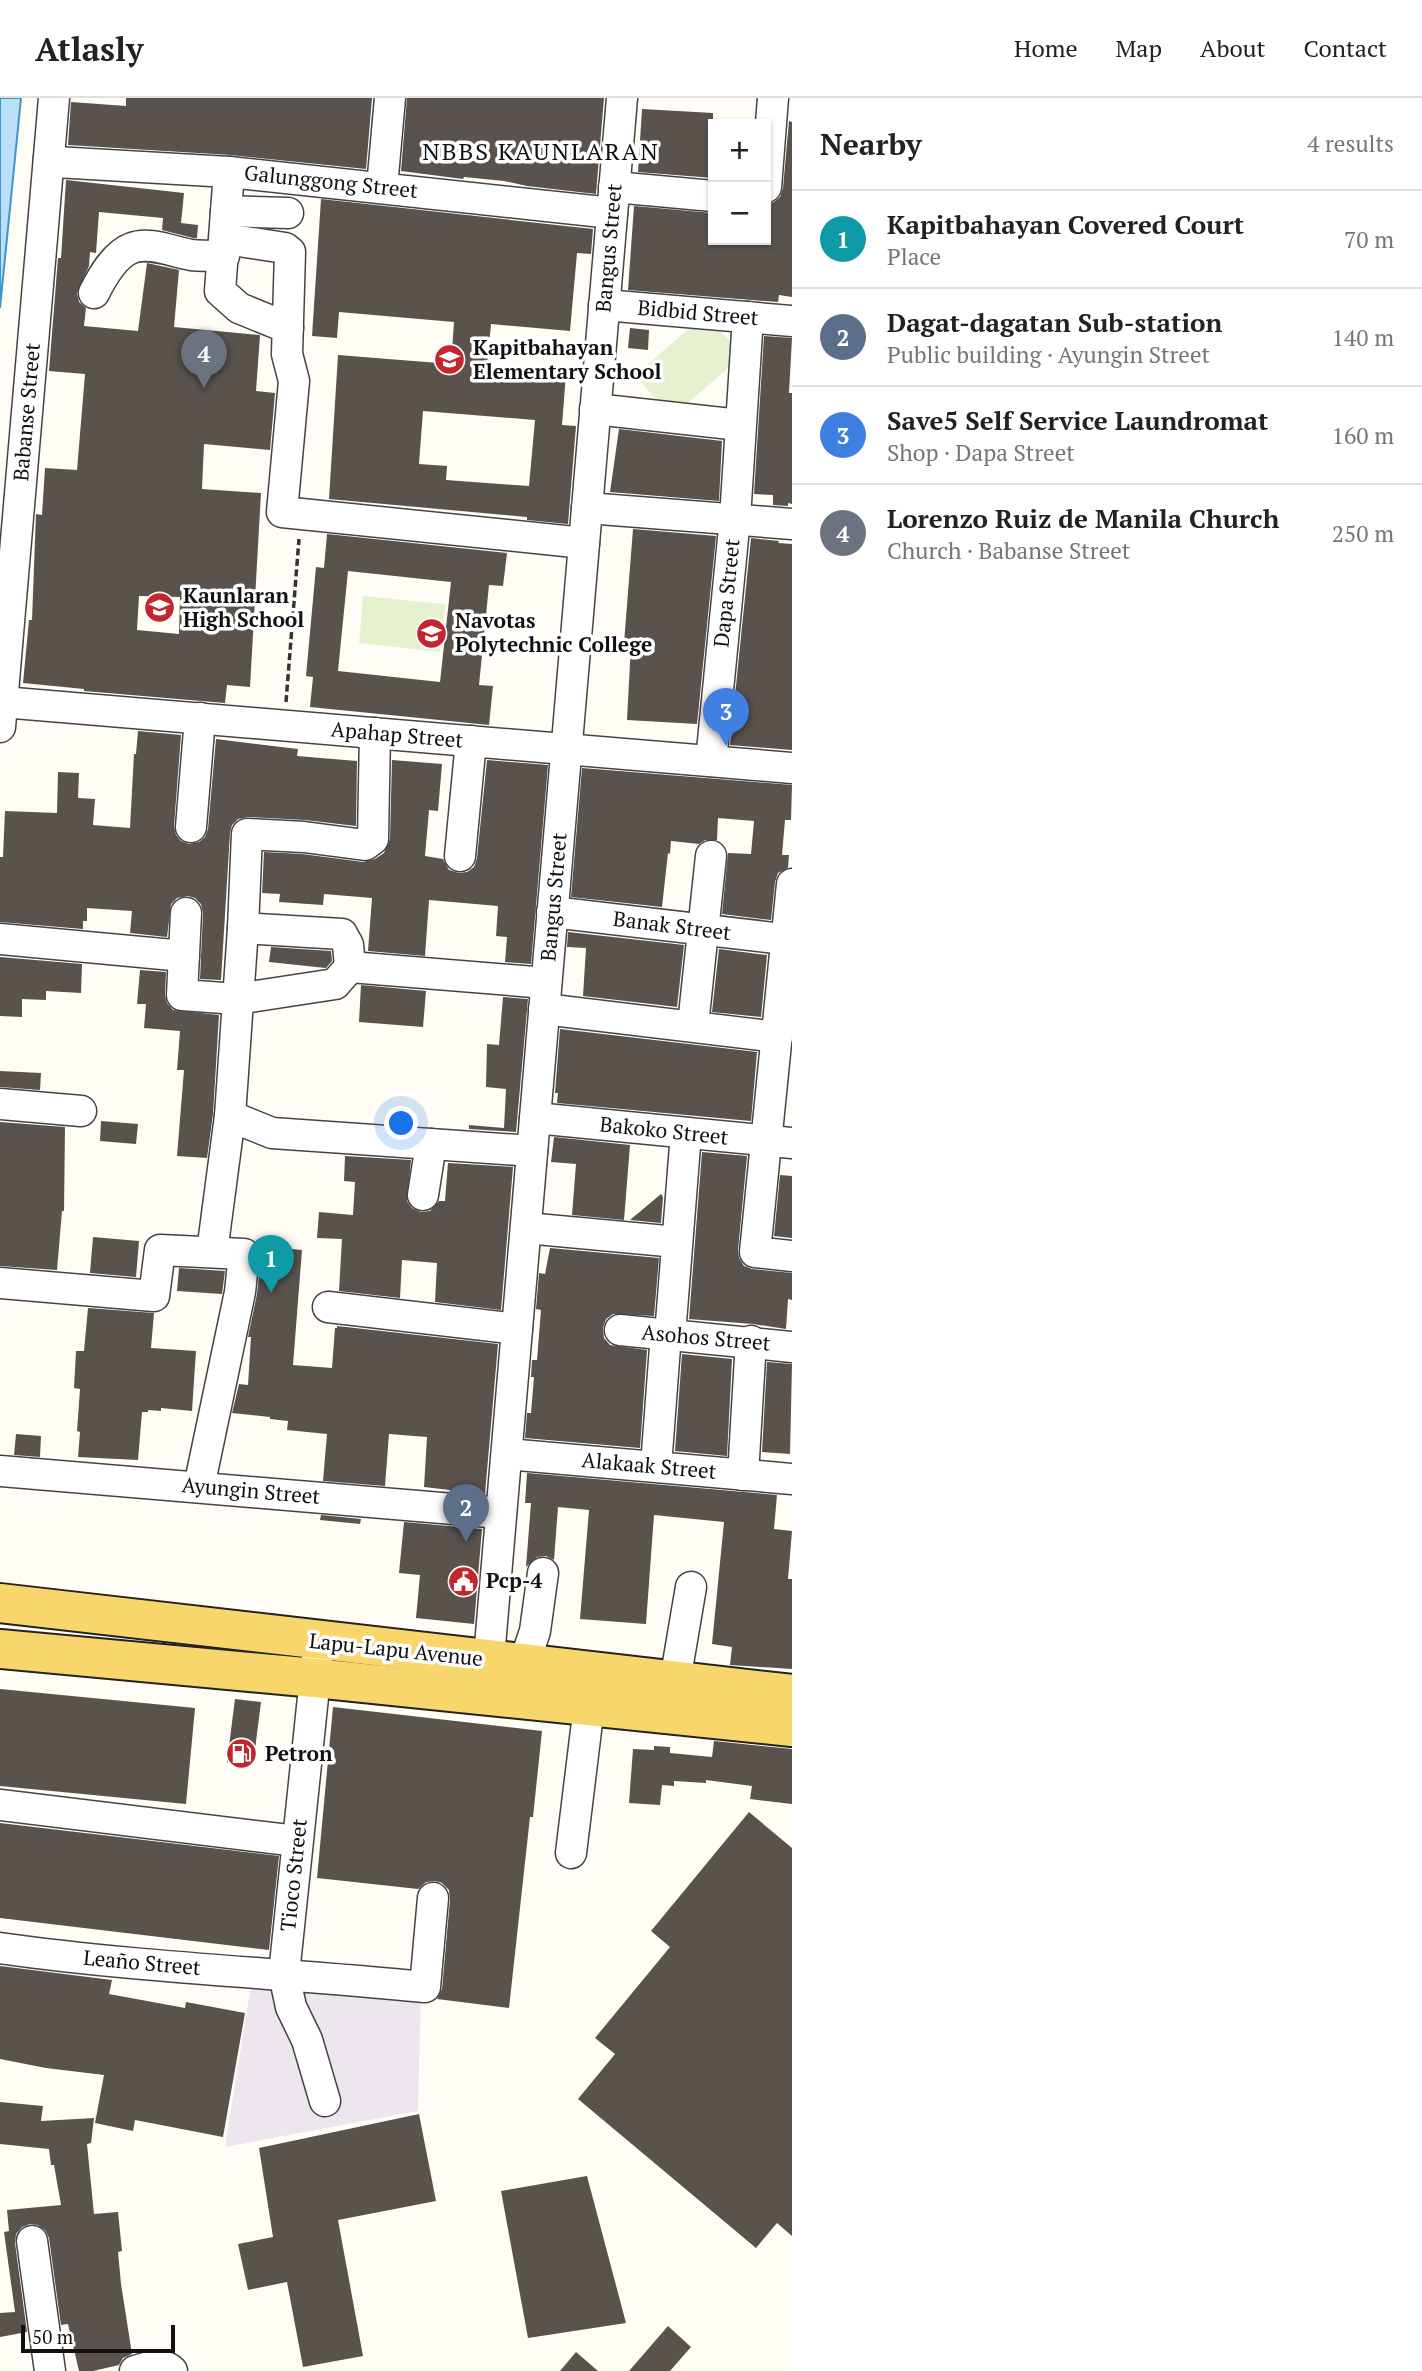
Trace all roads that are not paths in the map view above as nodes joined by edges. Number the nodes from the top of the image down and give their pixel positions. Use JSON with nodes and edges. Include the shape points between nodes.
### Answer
{"nodes":[{"id":1,"x":54,"y":98,"type":"edge"},
{"id":2,"x":390,"y":98,"type":"edge"},
{"id":3,"x":622,"y":98,"type":"edge"},
{"id":4,"x":772,"y":98,"type":"edge"},
{"id":5,"x":792,"y":100,"type":"edge"},
{"id":6,"x":49,"y":159,"type":"junction"},
{"id":7,"x":229,"y":172,"type":"junction"},
{"id":8,"x":766,"y":182,"type":"edge"},
{"id":9,"x":382,"y":187,"type":"junction"},
{"id":10,"x":708,"y":196,"type":"edge"},
{"id":11,"x":613,"y":200,"type":"junction"},
{"id":12,"x":288,"y":213,"type":"dead end"},
{"id":13,"x":225,"y":235,"type":"junction"},
{"id":14,"x":94,"y":293,"type":"dead end"},
{"id":15,"x":604,"y":304,"type":"junction"},
{"id":16,"x":748,"y":317,"type":"junction"},
{"id":17,"x":792,"y":321,"type":"edge"},
{"id":18,"x":288,"y":328,"type":"junction"},
{"id":19,"x":595,"y":409,"type":"junction"},
{"id":20,"x":740,"y":425,"type":"junction"},
{"id":21,"x":587,"y":508,"type":"junction"},
{"id":22,"x":735,"y":518,"type":"junction"},
{"id":23,"x":792,"y":524,"type":"edge"},
{"id":24,"x":584,"y":543,"type":"junction"},
{"id":25,"x":1,"y":714,"type":"edge"},
{"id":26,"x":200,"y":718,"type":"junction"},
{"id":27,"x":375,"y":733,"type":"junction"},
{"id":28,"x":471,"y":741,"type":"junction"},
{"id":29,"x":566,"y":749,"type":"junction"},
{"id":30,"x":711,"y":761,"type":"junction"},
{"id":31,"x":792,"y":768,"type":"edge"},
{"id":32,"x":191,"y":827,"type":"dead end"},
{"id":33,"x":460,"y":856,"type":"dead end"},
{"id":34,"x":711,"y":856,"type":"dead end"},
{"id":35,"x":792,"y":884,"type":"edge"},
{"id":36,"x":552,"y":912,"type":"junction"},
{"id":37,"x":186,"y":913,"type":"dead end"},
{"id":38,"x":243,"y":928,"type":"junction"},
{"id":39,"x":703,"y":930,"type":"junction"},
{"id":40,"x":0,"y":939,"type":"edge"},
{"id":41,"x":789,"y":940,"type":"edge"},
{"id":42,"x":184,"y":956,"type":"junction"},
{"id":43,"x":350,"y":968,"type":"junction"},
{"id":44,"x":545,"y":996,"type":"junction"},
{"id":45,"x":237,"y":999,"type":"junction"},
{"id":46,"x":693,"y":1025,"type":"junction"},
{"id":47,"x":777,"y":1037,"type":"junction"},
{"id":48,"x":0,"y":1104,"type":"edge"},
{"id":49,"x":81,"y":1111,"type":"dead end"},
{"id":50,"x":230,"y":1116,"type":"junction"},
{"id":51,"x":535,"y":1118,"type":"junction"},
{"id":52,"x":685,"y":1133,"type":"junction"},
{"id":53,"x":779,"y":1142,"type":"edge"},
{"id":54,"x":431,"y":1144,"type":"junction"},
{"id":55,"x":532,"y":1151,"type":"junction"},
{"id":56,"x":423,"y":1195,"type":"dead end"},
{"id":57,"x":526,"y":1228,"type":"junction"},
{"id":58,"x":677,"y":1242,"type":"junction"},
{"id":59,"x":212,"y":1252,"type":"junction"},
{"id":60,"x":792,"y":1256,"type":"edge"},
{"id":61,"x":0,"y":1283,"type":"edge"},
{"id":62,"x":328,"y":1307,"type":"dead end"},
{"id":63,"x":517,"y":1329,"type":"junction"},
{"id":64,"x":620,"y":1330,"type":"dead end"},
{"id":65,"x":670,"y":1335,"type":"junction"},
{"id":66,"x":751,"y":1341,"type":"junction"},
{"id":67,"x":792,"y":1347,"type":"edge"},
{"id":68,"x":507,"y":1454,"type":"junction"},
{"id":69,"x":656,"y":1466,"type":"junction"},
{"id":70,"x":0,"y":1471,"type":"edge"},
{"id":71,"x":743,"y":1475,"type":"junction"},
{"id":72,"x":792,"y":1479,"type":"edge"},
{"id":73,"x":199,"y":1487,"type":"junction"},
{"id":74,"x":501,"y":1513,"type":"junction"},
{"id":75,"x":543,"y":1573,"type":"dead end"},
{"id":76,"x":691,"y":1587,"type":"dead end"},
{"id":77,"x":0,"y":1603,"type":"edge"},
{"id":78,"x":0,"y":1649,"type":"edge"},
{"id":79,"x":317,"y":1659,"type":"junction"},
{"id":80,"x":500,"y":1673,"type":"junction"},
{"id":81,"x":675,"y":1681,"type":"junction"},
{"id":82,"x":792,"y":1694,"type":"edge"},
{"id":83,"x":589,"y":1706,"type":"junction"},
{"id":84,"x":792,"y":1727,"type":"edge"},
{"id":85,"x":0,"y":1805,"type":"edge"},
{"id":86,"x":297,"y":1841,"type":"junction"},
{"id":87,"x":571,"y":1853,"type":"dead end"},
{"id":88,"x":433,"y":1898,"type":"dead end"},
{"id":89,"x":0,"y":1948,"type":"edge"},
{"id":90,"x":284,"y":1974,"type":"junction"},
{"id":91,"x":325,"y":2101,"type":"dead end"},
{"id":92,"x":32,"y":2241,"type":"dead end"},
{"id":93,"x":170,"y":2369,"type":"edge"},
{"id":94,"x":50,"y":2371,"type":"edge"},
{"id":95,"x":135,"y":2371,"type":"edge"}],
"edges":[{"from":1,"to":6,"type":"street","name":"Babanse Street"},
{"from":2,"to":9,"type":"street"},
{"from":3,"to":11,"type":"street","name":"Bangus Street"},
{"from":4,"to":5,"type":"street"},
{"from":4,"to":8,"type":"street"},
{"from":6,"to":7,"type":"street","name":"Galunggong Street"},
{"from":6,"to":25,"type":"street","name":"Babanse Street"},
{"from":7,"to":9,"type":"street","name":"Galunggong Street"},
{"from":7,"to":13,"type":"street"},
{"from":9,"to":11,"type":"street","name":"Galunggong Street"},
{"from":10,"to":11,"type":"street","name":"Galunggong Street"},
{"from":11,"to":15,"type":"street","name":"Bangus Street"},
{"from":12,"to":13,"type":"street"},
{"from":13,"to":14,"type":"street","via":[[192,255],[131,248]]},
{"from":13,"to":18,"type":"street","via":[[220,290],[239,308]]},
{"from":13,"to":18,"type":"street","via":[[290,252]]},
{"from":15,"to":16,"type":"street","name":"Bidbid Street"},
{"from":15,"to":19,"type":"street","name":"Bangus Street"},
{"from":16,"to":17,"type":"street","name":"Bidbid Street"},
{"from":16,"to":20,"type":"street","name":"Dapa Street"},
{"from":18,"to":24,"type":"street","via":[[287,354],[294,381],[292,513]]},
{"from":19,"to":20,"type":"street"},
{"from":19,"to":21,"type":"street","name":"Bangus Street"},
{"from":20,"to":22,"type":"street","name":"Dapa Street"},
{"from":21,"to":22,"type":"street"},
{"from":21,"to":24,"type":"street","name":"Bangus Street"},
{"from":22,"to":23,"type":"street"},
{"from":22,"to":30,"type":"street","name":"Dapa Street"},
{"from":24,"to":29,"type":"street","name":"Bangus Street"},
{"from":25,"to":26,"type":"street","name":"Apahap Street"},
{"from":26,"to":27,"type":"street","name":"Apahap Street"},
{"from":26,"to":32,"type":"street"},
{"from":27,"to":28,"type":"street","name":"Apahap Street"},
{"from":27,"to":38,"type":"street","via":[[373,839],[365,845],[247,834]]},
{"from":28,"to":29,"type":"street","name":"Apahap Street"},
{"from":28,"to":33,"type":"street"},
{"from":29,"to":30,"type":"street","name":"Apahap Street"},
{"from":29,"to":36,"type":"street","name":"Bangus Street"},
{"from":30,"to":31,"type":"street","name":"Apahap Street"},
{"from":34,"to":39,"type":"street"},
{"from":35,"to":41,"type":"street"},
{"from":36,"to":39,"type":"street","name":"Banak Street"},
{"from":36,"to":44,"type":"street","name":"Bangus Street"},
{"from":37,"to":42,"type":"street"},
{"from":38,"to":43,"type":"street","via":[[342,934]]},
{"from":38,"to":45,"type":"street"},
{"from":39,"to":41,"type":"street","name":"Banak Street"},
{"from":39,"to":46,"type":"street"},
{"from":40,"to":42,"type":"street"},
{"from":41,"to":47,"type":"street"},
{"from":42,"to":45,"type":"street","via":[[182,995]]},
{"from":43,"to":44,"type":"street"},
{"from":43,"to":45,"type":"street","via":[[335,984]]},
{"from":44,"to":46,"type":"street"},
{"from":44,"to":51,"type":"street","name":"Bangus Street"},
{"from":45,"to":50,"type":"street"},
{"from":46,"to":47,"type":"street"},
{"from":47,"to":53,"type":"street"},
{"from":48,"to":49,"type":"street"},
{"from":50,"to":54,"type":"street","via":[[272,1133]]},
{"from":50,"to":59,"type":"street"},
{"from":51,"to":52,"type":"street","name":"Bakoko Street"},
{"from":51,"to":55,"type":"street","name":"Bangus Street"},
{"from":52,"to":53,"type":"street","name":"Bakoko Street"},
{"from":52,"to":58,"type":"street"},
{"from":53,"to":60,"type":"street","via":[[755,1252]]},
{"from":54,"to":55,"type":"street"},
{"from":54,"to":56,"type":"street"},
{"from":55,"to":57,"type":"street","name":"Bangus Street"},
{"from":57,"to":58,"type":"street"},
{"from":57,"to":63,"type":"street","name":"Bangus Street"},
{"from":58,"to":65,"type":"street"},
{"from":59,"to":61,"type":"street","via":[[160,1250],[154,1296]]},
{"from":59,"to":73,"type":"street","via":[[244,1254]]},
{"from":62,"to":63,"type":"street"},
{"from":63,"to":68,"type":"street","name":"Bangus Street"},
{"from":64,"to":65,"type":"street","name":"Asohos Street"},
{"from":65,"to":66,"type":"street","name":"Asohos Street"},
{"from":65,"to":69,"type":"street","via":[[665,1347]]},
{"from":66,"to":67,"type":"street","name":"Asohos Street"},
{"from":66,"to":71,"type":"street"},
{"from":68,"to":69,"type":"street","name":"Alakaak Street"},
{"from":68,"to":74,"type":"street","name":"Bangus Street"},
{"from":69,"to":71,"type":"street","name":"Alakaak Street"},
{"from":70,"to":73,"type":"street","name":"Ayungin Street"},
{"from":71,"to":72,"type":"street","name":"Alakaak Street"},
{"from":73,"to":74,"type":"street","name":"Ayungin Street"},
{"from":74,"to":80,"type":"street","name":"Bangus Street"},
{"from":75,"to":80,"type":"street","via":[[535,1631]]},
{"from":76,"to":81,"type":"street"},
{"from":77,"to":79,"type":"main road","name":"Lapu-Lapu Avenue"},
{"from":78,"to":79,"type":"main road","name":"Lapu-Lapu Avenue"},
{"from":79,"to":80,"type":"main road","name":"Lapu-Lapu Avenue"},
{"from":79,"to":86,"type":"street","name":"Tioco Street"},
{"from":80,"to":81,"type":"main road","name":"Lapu-Lapu Avenue"},
{"from":80,"to":83,"type":"main road","name":"Lapu-Lapu Avenue"},
{"from":81,"to":82,"type":"main road","name":"Lapu-Lapu Avenue"},
{"from":83,"to":84,"type":"main road","name":"Lapu-Lapu Avenue"},
{"from":83,"to":87,"type":"street"},
{"from":85,"to":86,"type":"street"},
{"from":86,"to":90,"type":"street","name":"Tioco Street"},
{"from":88,"to":90,"type":"street","via":[[425,1987]]},
{"from":89,"to":90,"type":"street","name":"Leaño Street","via":[[123,1964]]},
{"from":90,"to":91,"type":"street","name":"Tioco Street"},
{"from":92,"to":94,"type":"street"},
{"from":93,"to":95,"type":"street","via":[[160,2365]]}]}
